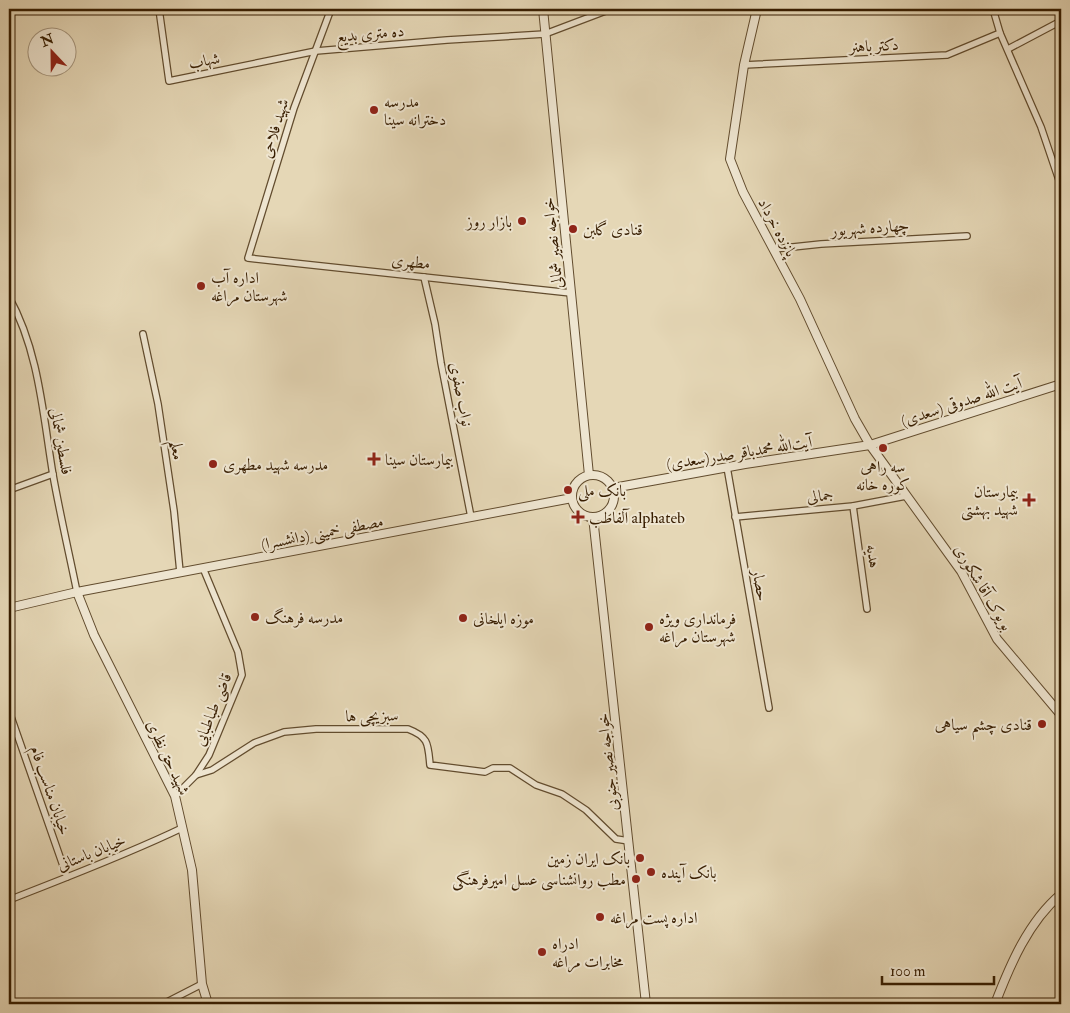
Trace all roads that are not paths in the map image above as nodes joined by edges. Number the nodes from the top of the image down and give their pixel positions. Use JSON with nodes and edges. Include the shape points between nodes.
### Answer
{"nodes":[{"id":1,"x":159,"y":9,"type":"edge"},
{"id":2,"x":332,"y":9,"type":"edge"},
{"id":3,"x":543,"y":9,"type":"edge"},
{"id":4,"x":611,"y":9,"type":"edge"},
{"id":5,"x":757,"y":9,"type":"edge"},
{"id":6,"x":993,"y":9,"type":"edge"},
{"id":7,"x":1061,"y":21,"type":"edge"},
{"id":8,"x":1000,"y":33,"type":"junction"},
{"id":9,"x":546,"y":34,"type":"junction"},
{"id":10,"x":1008,"y":49,"type":"junction"},
{"id":11,"x":316,"y":51,"type":"junction"},
{"id":12,"x":744,"y":65,"type":"junction"},
{"id":13,"x":1061,"y":186,"type":"edge"},
{"id":14,"x":967,"y":236,"type":"dead end"},
{"id":15,"x":774,"y":249,"type":"junction"},
{"id":16,"x":248,"y":258,"type":"joint"},
{"id":17,"x":424,"y":277,"type":"junction"},
{"id":18,"x":571,"y":292,"type":"junction"},
{"id":19,"x":9,"y":297,"type":"edge"},
{"id":20,"x":143,"y":334,"type":"dead end"},
{"id":21,"x":1061,"y":384,"type":"edge"},
{"id":22,"x":870,"y":445,"type":"junction"},
{"id":23,"x":727,"y":467,"type":"junction"},
{"id":24,"x":53,"y":474,"type":"junction"},
{"id":25,"x":589,"y":475,"type":"junction"},
{"id":26,"x":613,"y":488,"type":"junction"},
{"id":27,"x":9,"y":490,"type":"edge"},
{"id":28,"x":906,"y":496,"type":"junction"},
{"id":29,"x":572,"y":498,"type":"junction"},
{"id":30,"x":853,"y":506,"type":"junction"},
{"id":31,"x":471,"y":517,"type":"junction"},
{"id":32,"x":593,"y":517,"type":"junction"},
{"id":33,"x":735,"y":518,"type":"junction"},
{"id":34,"x":204,"y":568,"type":"junction"},
{"id":35,"x":180,"y":572,"type":"junction"},
{"id":36,"x":77,"y":592,"type":"junction"},
{"id":37,"x":9,"y":608,"type":"edge"},
{"id":38,"x":867,"y":610,"type":"dead end"},
{"id":39,"x":769,"y":708,"type":"dead end"},
{"id":40,"x":9,"y":711,"type":"edge"},
{"id":41,"x":1061,"y":715,"type":"edge"},
{"id":42,"x":196,"y":775,"type":"junction"},
{"id":43,"x":175,"y":796,"type":"junction"},
{"id":44,"x":182,"y":828,"type":"junction"},
{"id":45,"x":629,"y":841,"type":"junction"},
{"id":46,"x":67,"y":877,"type":"junction"},
{"id":47,"x":1061,"y":894,"type":"edge"},
{"id":48,"x":9,"y":900,"type":"edge"},
{"id":49,"x":202,"y":984,"type":"junction"},
{"id":50,"x":164,"y":1004,"type":"edge"},
{"id":51,"x":208,"y":1004,"type":"edge"},
{"id":52,"x":646,"y":1004,"type":"edge"},
{"id":53,"x":994,"y":1004,"type":"edge"}],
"edges":[{"from":1,"to":11,"type":"street","name":"شهاب","via":[[169,82]]},
{"from":2,"to":11,"type":"street","name":"شهید فلاحی"},
{"from":3,"to":9,"type":"street","name":"خواجه نصیر شمالی"},
{"from":4,"to":9,"type":"street","name":"ده متری بدیع"},
{"from":5,"to":12,"type":"street","name":"پانزده خرداد"},
{"from":6,"to":8,"type":"street"},
{"from":7,"to":10,"type":"street"},
{"from":8,"to":10,"type":"street"},
{"from":8,"to":12,"type":"street","name":"دکتر باهنر","via":[[947,55]]},
{"from":9,"to":11,"type":"street","name":"ده متری بدیع"},
{"from":9,"to":18,"type":"street","name":"خواجه نصیر شمالی"},
{"from":10,"to":13,"type":"street","via":[[1042,128]]},
{"from":11,"to":16,"type":"street","name":"شهید فلاحی","via":[[294,108]]},
{"from":12,"to":15,"type":"street","name":"پانزده خرداد","via":[[730,159],[743,192]]},
{"from":14,"to":15,"type":"street","name":"چهارده شهریور"},
{"from":15,"to":22,"type":"street","name":"پانزده خرداد"},
{"from":16,"to":17,"type":"street","name":"مطهری"},
{"from":17,"to":18,"type":"street","name":"مطهری"},
{"from":17,"to":31,"type":"street","name":"نواب صفوی"},
{"from":18,"to":25,"type":"street","name":"خواجه نصیر شمالی"},
{"from":19,"to":24,"type":"street","name":"فلسطین شمالی","via":[[30,347]]},
{"from":20,"to":35,"type":"street","name":"معلم","via":[[159,410]]},
{"from":21,"to":22,"type":"street","name":"آیت الله صدوقی (سعدی)"},
{"from":22,"to":23,"type":"street","name":"آیت‌الله محمدباقر صدر(سعدی)"},
{"from":22,"to":28,"type":"street","name":"بویوک آقا شکوری"},
{"from":23,"to":26,"type":"street","name":"آیت‌الله محمدباقر صدر(سعدی)"},
{"from":23,"to":33,"type":"street","name":"حصار"},
{"from":24,"to":27,"type":"street"},
{"from":24,"to":36,"type":"street","name":"فلسطین شمالی"},
{"from":25,"to":26,"type":"street","via":[[601,476]]},
{"from":25,"to":29,"type":"street","via":[[574,486]]},
{"from":26,"to":32,"type":"street","via":[[610,508]]},
{"from":28,"to":30,"type":"street","name":"جمالی"},
{"from":28,"to":41,"type":"street","name":"بویوک آقا شکوری","via":[[961,571],[997,639]]},
{"from":29,"to":31,"type":"street","name":"مصطفی خمینی (دانشسرا)"},
{"from":29,"to":32,"type":"street","via":[[582,514]]},
{"from":30,"to":33,"type":"street","name":"جمالی"},
{"from":30,"to":38,"type":"street","name":"هدیه"},
{"from":31,"to":34,"type":"street","name":"مصطفی خمینی (دانشسرا)"},
{"from":32,"to":45,"type":"street","name":"خواجه نصیر جنوبی"},
{"from":33,"to":39,"type":"street","name":"حصار"},
{"from":34,"to":35,"type":"street","name":"مصطفی خمینی (دانشسرا)"},
{"from":34,"to":42,"type":"street","name":"قاضی طباطبایی","via":[[238,652],[242,675],[209,755]]},
{"from":35,"to":36,"type":"street","name":"مصطفی خمینی (دانشسرا)"},
{"from":36,"to":37,"type":"street","name":"مصطفی خمینی (دانشسرا)"},
{"from":36,"to":43,"type":"street","name":"شهید حق نظری","via":[[94,636]]},
{"from":40,"to":46,"type":"street","name":"خیابان مناسب فام"},
{"from":42,"to":43,"type":"street","name":"قاضی طباطبایی"},
{"from":42,"to":45,"type":"street","name":"سبزیچی ها","via":[[212,770],[254,742],[284,732],[408,729],[426,741],[430,765],[484,772],[493,768],[510,768],[586,810],[616,839]]},
{"from":43,"to":44,"type":"street","name":"شهید حق نظری"},
{"from":44,"to":46,"type":"street","name":"خیابان باستانی"},
{"from":44,"to":49,"type":"street","name":"شهید حق نظری","via":[[192,870]]},
{"from":45,"to":52,"type":"street","name":"خواجه نصیر جنوبی"},
{"from":46,"to":48,"type":"street","name":"خیابان باستانی"},
{"from":47,"to":53,"type":"street","via":[[1024,941]]},
{"from":49,"to":50,"type":"street"},
{"from":49,"to":51,"type":"street","name":"شهید حق نظری"}]}
